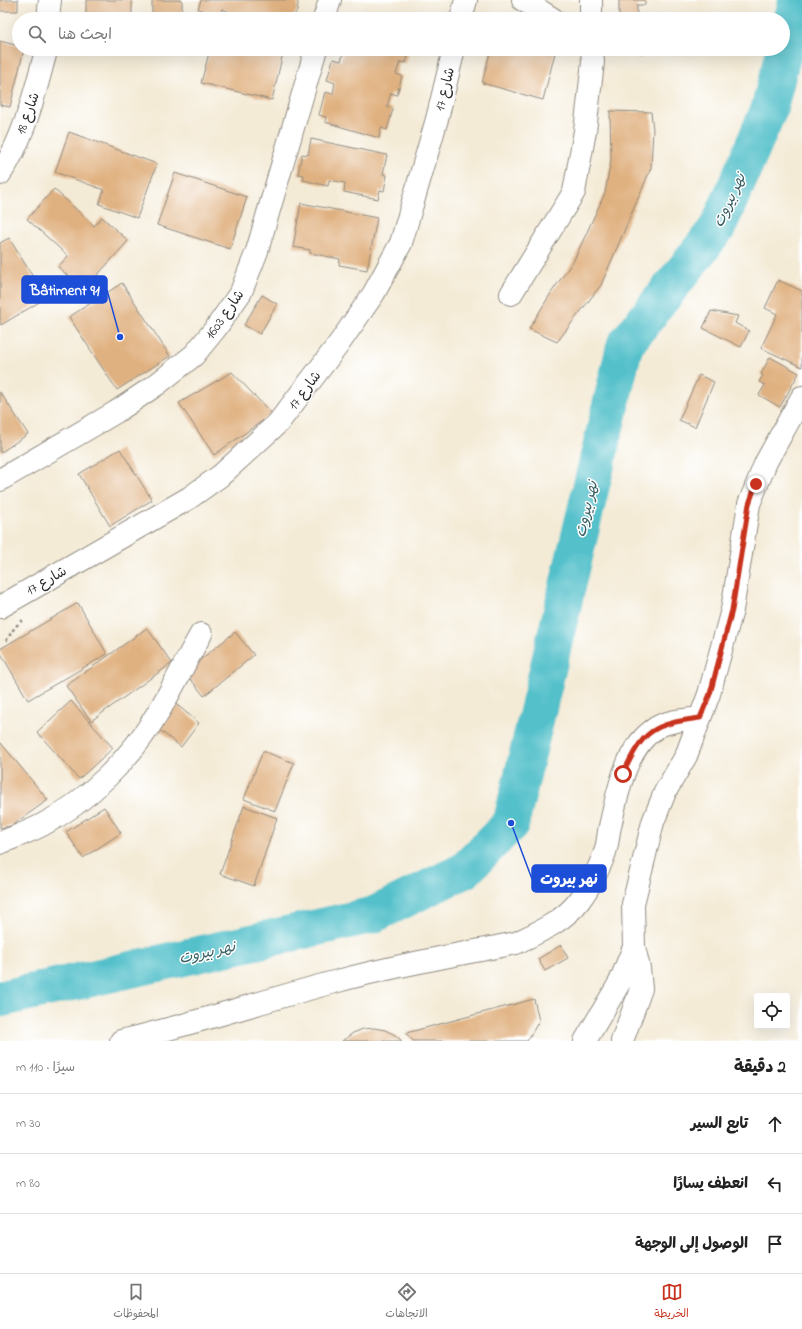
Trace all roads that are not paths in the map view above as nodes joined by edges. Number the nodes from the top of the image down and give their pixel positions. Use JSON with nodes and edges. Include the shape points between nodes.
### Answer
{"nodes":[{"id":1,"x":50,"y":0,"type":"edge"},
{"id":2,"x":330,"y":0,"type":"edge"},
{"id":3,"x":466,"y":0,"type":"edge"},
{"id":4,"x":523,"y":0,"type":"edge"},
{"id":5,"x":591,"y":0,"type":"edge"},
{"id":6,"x":49,"y":12,"type":"edge"},
{"id":7,"x":326,"y":12,"type":"edge"},
{"id":8,"x":463,"y":12,"type":"edge"},
{"id":9,"x":542,"y":12,"type":"edge"},
{"id":10,"x":591,"y":12,"type":"edge"},
{"id":11,"x":46,"y":56,"type":"edge"},
{"id":12,"x":314,"y":56,"type":"edge"},
{"id":13,"x":452,"y":56,"type":"edge"},
{"id":14,"x":593,"y":56,"type":"edge"},
{"id":15,"x":0,"y":174,"type":"edge"},
{"id":16,"x":511,"y":294,"type":"dead end"},
{"id":17,"x":802,"y":397,"type":"edge"},
{"id":18,"x":0,"y":480,"type":"edge"},
{"id":19,"x":0,"y":607,"type":"edge"},
{"id":20,"x":201,"y":634,"type":"dead end"},
{"id":21,"x":700,"y":718,"type":"junction"},
{"id":22,"x":0,"y":843,"type":"edge"},
{"id":23,"x":634,"y":946,"type":"junction"},
{"id":24,"x":121,"y":1041,"type":"edge"},
{"id":25,"x":585,"y":1041,"type":"edge"},
{"id":26,"x":622,"y":1041,"type":"edge"}],
"edges":[{"from":1,"to":6,"type":"street"},
{"from":2,"to":7,"type":"street"},
{"from":3,"to":8,"type":"street"},
{"from":4,"to":9,"type":"street"},
{"from":5,"to":10,"type":"street"},
{"from":11,"to":15,"type":"street","name":"شارع 18","via":[[10,160]]},
{"from":12,"to":18,"type":"street","name":"شارع 1603","via":[[257,251],[241,292],[216,328],[194,355],[156,385],[116,412]]},
{"from":13,"to":19,"type":"street","name":"شارع 17","via":[[401,243],[374,293],[338,346],[278,423],[220,476],[189,498]]},
{"from":14,"to":16,"type":"street","via":[[585,131],[574,192]]},
{"from":17,"to":21,"type":"street","via":[[766,462],[749,504],[732,610],[710,694]]},
{"from":20,"to":22,"type":"street","via":[[157,715],[128,755],[92,790],[62,813],[42,826]]},
{"from":21,"to":23,"type":"street","via":[[686,756],[665,792],[653,822],[633,904]]},
{"from":21,"to":24,"type":"street","via":[[657,727],[638,745],[623,774],[604,855],[593,877],[579,901],[568,913],[538,933],[516,943],[340,980],[170,1030]]},
{"from":23,"to":25,"type":"street","via":[[620,982]]},
{"from":23,"to":26,"type":"street","via":[[641,989]]}]}
